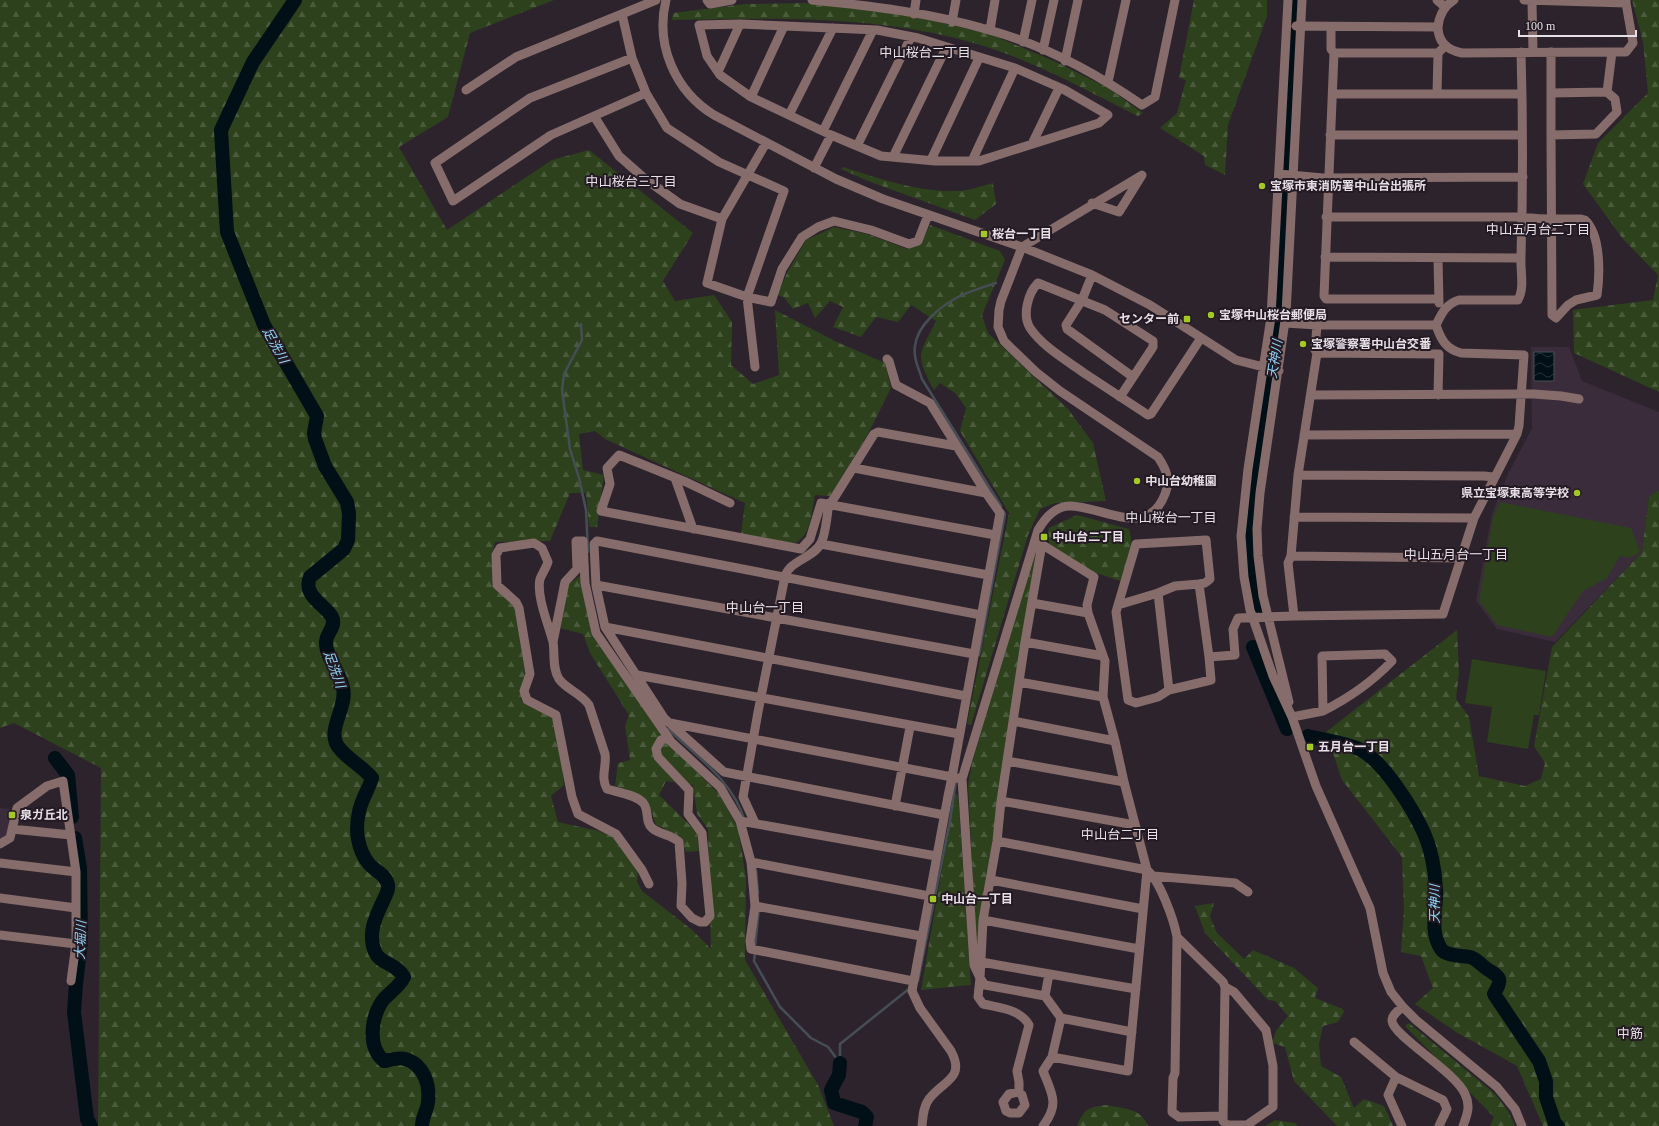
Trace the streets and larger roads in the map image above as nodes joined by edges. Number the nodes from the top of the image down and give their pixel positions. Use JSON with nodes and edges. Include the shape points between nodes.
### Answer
{"nodes":[{"id":1,"x":656,"y":0,"type":"edge"},
{"id":2,"x":666,"y":0,"type":"edge"},
{"id":3,"x":707,"y":0,"type":"edge"},
{"id":4,"x":732,"y":0,"type":"edge"},
{"id":5,"x":812,"y":0,"type":"edge"},
{"id":6,"x":916,"y":0,"type":"edge"},
{"id":7,"x":956,"y":0,"type":"edge"},
{"id":8,"x":995,"y":0,"type":"edge"},
{"id":9,"x":1032,"y":0,"type":"edge"},
{"id":10,"x":1054,"y":0,"type":"edge"},
{"id":11,"x":1078,"y":0,"type":"edge"},
{"id":12,"x":1126,"y":0,"type":"edge"},
{"id":13,"x":1175,"y":0,"type":"edge"},
{"id":14,"x":1288,"y":0,"type":"edge"},
{"id":15,"x":1302,"y":0,"type":"edge"},
{"id":16,"x":1437,"y":0,"type":"edge"},
{"id":17,"x":1454,"y":0,"type":"edge"},
{"id":18,"x":838,"y":1,"type":"edge"},
{"id":19,"x":1528,"y":1,"type":"edge"},
{"id":20,"x":1626,"y":1,"type":"edge"},
{"id":21,"x":877,"y":3,"type":"edge"},
{"id":22,"x":1445,"y":7,"type":"junction"},
{"id":23,"x":622,"y":14,"type":"junction"},
{"id":24,"x":914,"y":14,"type":"junction"},
{"id":25,"x":952,"y":22,"type":"junction"},
{"id":26,"x":740,"y":24,"type":"junction"},
{"id":27,"x":784,"y":26,"type":"junction"},
{"id":28,"x":1287,"y":26,"type":"junction"},
{"id":29,"x":1301,"y":26,"type":"junction"},
{"id":30,"x":1331,"y":27,"type":"junction"},
{"id":31,"x":1438,"y":27,"type":"junction"},
{"id":32,"x":832,"y":28,"type":"junction"},
{"id":33,"x":872,"y":30,"type":"junction"},
{"id":34,"x":990,"y":30,"type":"junction"},
{"id":35,"x":910,"y":37,"type":"junction"},
{"id":36,"x":1023,"y":42,"type":"junction"},
{"id":37,"x":1445,"y":46,"type":"junction"},
{"id":38,"x":946,"y":48,"type":"junction"},
{"id":39,"x":1043,"y":50,"type":"junction"},
{"id":40,"x":1521,"y":52,"type":"junction"},
{"id":41,"x":1533,"y":52,"type":"junction"},
{"id":42,"x":1551,"y":52,"type":"junction"},
{"id":43,"x":1612,"y":52,"type":"junction"},
{"id":44,"x":1334,"y":53,"type":"junction"},
{"id":45,"x":1438,"y":53,"type":"junction"},
{"id":46,"x":632,"y":58,"type":"junction"},
{"id":47,"x":979,"y":58,"type":"junction"},
{"id":48,"x":1065,"y":61,"type":"junction"},
{"id":49,"x":1015,"y":68,"type":"junction"},
{"id":50,"x":718,"y":72,"type":"junction"},
{"id":51,"x":1108,"y":82,"type":"junction"},
{"id":52,"x":1059,"y":88,"type":"junction"},
{"id":53,"x":466,"y":90,"type":"dead end"},
{"id":54,"x":1607,"y":92,"type":"junction"},
{"id":55,"x":646,"y":93,"type":"junction"},
{"id":56,"x":1551,"y":93,"type":"junction"},
{"id":57,"x":1332,"y":94,"type":"junction"},
{"id":58,"x":1436,"y":94,"type":"junction"},
{"id":59,"x":1522,"y":94,"type":"junction"},
{"id":60,"x":751,"y":97,"type":"junction"},
{"id":61,"x":790,"y":115,"type":"junction"},
{"id":62,"x":594,"y":116,"type":"junction"},
{"id":63,"x":827,"y":133,"type":"junction"},
{"id":64,"x":1330,"y":135,"type":"junction"},
{"id":65,"x":1522,"y":135,"type":"junction"},
{"id":66,"x":1551,"y":135,"type":"junction"},
{"id":67,"x":766,"y":143,"type":"junction"},
{"id":68,"x":1032,"y":144,"type":"junction"},
{"id":69,"x":857,"y":146,"type":"junction"},
{"id":70,"x":893,"y":157,"type":"junction"},
{"id":71,"x":931,"y":160,"type":"junction"},
{"id":72,"x":972,"y":161,"type":"junction"},
{"id":73,"x":814,"y":168,"type":"junction"},
{"id":74,"x":747,"y":174,"type":"junction"},
{"id":75,"x":1279,"y":174,"type":"junction"},
{"id":76,"x":1294,"y":174,"type":"junction"},
{"id":77,"x":1329,"y":177,"type":"junction"},
{"id":78,"x":1523,"y":177,"type":"junction"},
{"id":79,"x":1092,"y":203,"type":"junction"},
{"id":80,"x":928,"y":215,"type":"junction"},
{"id":81,"x":1326,"y":217,"type":"junction"},
{"id":82,"x":1522,"y":217,"type":"junction"},
{"id":83,"x":722,"y":219,"type":"junction"},
{"id":84,"x":1552,"y":219,"type":"junction"},
{"id":85,"x":1283,"y":240,"type":"junction"},
{"id":86,"x":1022,"y":247,"type":"junction"},
{"id":87,"x":1325,"y":257,"type":"junction"},
{"id":88,"x":1521,"y":258,"type":"junction"},
{"id":89,"x":1438,"y":259,"type":"junction"},
{"id":90,"x":1092,"y":275,"type":"junction"},
{"id":91,"x":747,"y":297,"type":"junction"},
{"id":92,"x":1438,"y":299,"type":"junction"},
{"id":93,"x":1082,"y":300,"type":"junction"},
{"id":94,"x":1442,"y":312,"type":"junction"},
{"id":95,"x":1286,"y":324,"type":"junction"},
{"id":96,"x":1317,"y":325,"type":"junction"},
{"id":97,"x":1436,"y":325,"type":"junction"},
{"id":98,"x":1201,"y":338,"type":"junction"},
{"id":99,"x":1317,"y":353,"type":"junction"},
{"id":100,"x":887,"y":359,"type":"dead end"},
{"id":101,"x":755,"y":367,"type":"dead end"},
{"id":102,"x":1272,"y":370,"type":"junction"},
{"id":103,"x":1133,"y":377,"type":"junction"},
{"id":104,"x":1522,"y":394,"type":"junction"},
{"id":105,"x":1311,"y":395,"type":"junction"},
{"id":106,"x":1438,"y":395,"type":"junction"},
{"id":107,"x":1120,"y":397,"type":"junction"},
{"id":108,"x":1579,"y":399,"type":"dead end"},
{"id":109,"x":1517,"y":434,"type":"junction"},
{"id":110,"x":1304,"y":435,"type":"junction"},
{"id":111,"x":956,"y":446,"type":"junction"},
{"id":112,"x":854,"y":468,"type":"junction"},
{"id":113,"x":1248,"y":469,"type":"junction"},
{"id":114,"x":1263,"y":472,"type":"junction"},
{"id":115,"x":1298,"y":475,"type":"junction"},
{"id":116,"x":1493,"y":477,"type":"junction"},
{"id":117,"x":675,"y":478,"type":"junction"},
{"id":118,"x":986,"y":494,"type":"junction"},
{"id":119,"x":730,"y":503,"type":"dead end"},
{"id":120,"x":830,"y":503,"type":"junction"},
{"id":121,"x":1294,"y":517,"type":"junction"},
{"id":122,"x":1474,"y":518,"type":"junction"},
{"id":123,"x":693,"y":529,"type":"junction"},
{"id":124,"x":995,"y":535,"type":"junction"},
{"id":125,"x":583,"y":541,"type":"junction"},
{"id":126,"x":597,"y":541,"type":"junction"},
{"id":127,"x":1038,"y":542,"type":"junction"},
{"id":128,"x":821,"y":544,"type":"junction"},
{"id":129,"x":1291,"y":556,"type":"junction"},
{"id":130,"x":1460,"y":558,"type":"junction"},
{"id":131,"x":988,"y":575,"type":"junction"},
{"id":132,"x":785,"y":576,"type":"junction"},
{"id":133,"x":1199,"y":584,"type":"junction"},
{"id":134,"x":596,"y":585,"type":"junction"},
{"id":135,"x":1158,"y":593,"type":"junction"},
{"id":136,"x":1032,"y":603,"type":"junction"},
{"id":137,"x":1118,"y":605,"type":"junction"},
{"id":138,"x":1088,"y":613,"type":"junction"},
{"id":139,"x":981,"y":615,"type":"junction"},
{"id":140,"x":1267,"y":616,"type":"junction"},
{"id":141,"x":1294,"y":616,"type":"junction"},
{"id":142,"x":777,"y":617,"type":"junction"},
{"id":143,"x":1253,"y":618,"type":"junction"},
{"id":144,"x":605,"y":627,"type":"junction"},
{"id":145,"x":1025,"y":642,"type":"junction"},
{"id":146,"x":553,"y":643,"type":"junction"},
{"id":147,"x":974,"y":654,"type":"junction"},
{"id":148,"x":1103,"y":656,"type":"junction"},
{"id":149,"x":1209,"y":657,"type":"junction"},
{"id":150,"x":769,"y":658,"type":"junction"},
{"id":151,"x":637,"y":676,"type":"junction"},
{"id":152,"x":1019,"y":682,"type":"junction"},
{"id":153,"x":1169,"y":690,"type":"junction"},
{"id":154,"x":966,"y":696,"type":"junction"},
{"id":155,"x":1103,"y":697,"type":"junction"},
{"id":156,"x":761,"y":698,"type":"junction"},
{"id":157,"x":1323,"y":711,"type":"junction"},
{"id":158,"x":1292,"y":717,"type":"junction"},
{"id":159,"x":1013,"y":721,"type":"junction"},
{"id":160,"x":670,"y":723,"type":"junction"},
{"id":161,"x":910,"y":727,"type":"junction"},
{"id":162,"x":959,"y":734,"type":"junction"},
{"id":163,"x":754,"y":738,"type":"junction"},
{"id":164,"x":670,"y":740,"type":"junction"},
{"id":165,"x":1116,"y":741,"type":"junction"},
{"id":166,"x":1007,"y":761,"type":"junction"},
{"id":167,"x":902,"y":766,"type":"junction"},
{"id":168,"x":952,"y":777,"type":"junction"},
{"id":169,"x":747,"y":778,"type":"junction"},
{"id":170,"x":962,"y":779,"type":"junction"},
{"id":171,"x":1124,"y":782,"type":"junction"},
{"id":172,"x":1001,"y":801,"type":"junction"},
{"id":173,"x":895,"y":806,"type":"junction"},
{"id":174,"x":944,"y":816,"type":"junction"},
{"id":175,"x":740,"y":820,"type":"junction"},
{"id":176,"x":755,"y":823,"type":"junction"},
{"id":177,"x":1135,"y":825,"type":"junction"},
{"id":178,"x":12,"y":828,"type":"junction"},
{"id":179,"x":70,"y":835,"type":"junction"},
{"id":180,"x":997,"y":841,"type":"junction"},
{"id":181,"x":0,"y":844,"type":"edge"},
{"id":182,"x":936,"y":856,"type":"junction"},
{"id":183,"x":751,"y":862,"type":"junction"},
{"id":184,"x":0,"y":863,"type":"edge"},
{"id":185,"x":76,"y":872,"type":"junction"},
{"id":186,"x":1150,"y":873,"type":"junction"},
{"id":187,"x":991,"y":880,"type":"junction"},
{"id":188,"x":648,"y":884,"type":"dead end"},
{"id":189,"x":1248,"y":892,"type":"dead end"},
{"id":190,"x":929,"y":896,"type":"junction"},
{"id":191,"x":0,"y":898,"type":"edge"},
{"id":192,"x":755,"y":906,"type":"junction"},
{"id":193,"x":76,"y":908,"type":"junction"},
{"id":194,"x":1143,"y":909,"type":"junction"},
{"id":195,"x":983,"y":920,"type":"junction"},
{"id":196,"x":0,"y":935,"type":"edge"},
{"id":197,"x":921,"y":936,"type":"junction"},
{"id":198,"x":1177,"y":937,"type":"junction"},
{"id":199,"x":76,"y":944,"type":"junction"},
{"id":200,"x":1139,"y":949,"type":"junction"},
{"id":201,"x":981,"y":962,"type":"junction"},
{"id":202,"x":1049,"y":974,"type":"junction"},
{"id":203,"x":980,"y":978,"type":"junction"},
{"id":204,"x":71,"y":981,"type":"dead end"},
{"id":205,"x":913,"y":982,"type":"junction"},
{"id":206,"x":1225,"y":987,"type":"junction"},
{"id":207,"x":1136,"y":989,"type":"junction"},
{"id":208,"x":1045,"y":996,"type":"junction"},
{"id":209,"x":1403,"y":1007,"type":"junction"},
{"id":210,"x":1061,"y":1018,"type":"junction"},
{"id":211,"x":1132,"y":1032,"type":"junction"},
{"id":212,"x":1354,"y":1042,"type":"dead end"},
{"id":213,"x":1052,"y":1057,"type":"junction"},
{"id":214,"x":1396,"y":1077,"type":"junction"},
{"id":215,"x":1018,"y":1092,"type":"dead end"},
{"id":216,"x":1223,"y":1116,"type":"junction"},
{"id":217,"x":922,"y":1126,"type":"edge"},
{"id":218,"x":1043,"y":1126,"type":"edge"},
{"id":219,"x":1402,"y":1126,"type":"edge"},
{"id":220,"x":1439,"y":1126,"type":"edge"},
{"id":221,"x":1463,"y":1126,"type":"edge"},
{"id":222,"x":1522,"y":1126,"type":"edge"}],
"edges":[{"from":1,"to":23,"type":"street"},
{"from":2,"to":67,"type":"street","via":[[663,19],[665,49],[684,88],[704,109]]},
{"from":3,"to":4,"type":"street","via":[[710,4]]},
{"from":5,"to":18,"type":"street"},
{"from":6,"to":24,"type":"street"},
{"from":7,"to":25,"type":"street"},
{"from":8,"to":34,"type":"street"},
{"from":9,"to":36,"type":"street"},
{"from":10,"to":39,"type":"street"},
{"from":11,"to":48,"type":"street"},
{"from":12,"to":51,"type":"street"},
{"from":13,"to":51,"type":"street","via":[[1155,97],[1142,105]]},
{"from":14,"to":28,"type":"street"},
{"from":15,"to":29,"type":"street"},
{"from":16,"to":22,"type":"street"},
{"from":17,"to":22,"type":"street"},
{"from":18,"to":21,"type":"street"},
{"from":19,"to":20,"type":"street"},
{"from":19,"to":41,"type":"street"},
{"from":20,"to":43,"type":"street","via":[[1633,43],[1626,52]]},
{"from":21,"to":24,"type":"street"},
{"from":22,"to":31,"type":"street"},
{"from":23,"to":46,"type":"street"},
{"from":23,"to":53,"type":"street","via":[[516,57]]},
{"from":24,"to":25,"type":"street"},
{"from":25,"to":34,"type":"street"},
{"from":26,"to":27,"type":"street"},
{"from":26,"to":50,"type":"street"},
{"from":26,"to":50,"type":"street","via":[[699,25],[707,56]]},
{"from":27,"to":32,"type":"street"},
{"from":27,"to":60,"type":"street"},
{"from":28,"to":29,"type":"street"},
{"from":28,"to":75,"type":"street"},
{"from":29,"to":30,"type":"street"},
{"from":29,"to":76,"type":"street"},
{"from":30,"to":31,"type":"street"},
{"from":30,"to":44,"type":"street","via":[[1331,49]]},
{"from":31,"to":37,"type":"street","via":[[1438,33]]},
{"from":32,"to":33,"type":"street"},
{"from":32,"to":61,"type":"street"},
{"from":33,"to":35,"type":"street"},
{"from":33,"to":63,"type":"street"},
{"from":34,"to":36,"type":"street"},
{"from":35,"to":38,"type":"street"},
{"from":35,"to":69,"type":"street"},
{"from":36,"to":39,"type":"street"},
{"from":37,"to":40,"type":"street","via":[[1462,53]]},
{"from":37,"to":45,"type":"street"},
{"from":38,"to":47,"type":"street"},
{"from":38,"to":70,"type":"street"},
{"from":39,"to":48,"type":"street"},
{"from":40,"to":41,"type":"street"},
{"from":40,"to":59,"type":"street"},
{"from":41,"to":42,"type":"street"},
{"from":42,"to":43,"type":"street"},
{"from":42,"to":56,"type":"street"},
{"from":43,"to":54,"type":"street"},
{"from":44,"to":45,"type":"street"},
{"from":44,"to":57,"type":"street"},
{"from":45,"to":58,"type":"street"},
{"from":46,"to":55,"type":"street"},
{"from":46,"to":62,"type":"street","via":[[530,98],[435,163],[453,201],[551,135]]},
{"from":47,"to":49,"type":"street"},
{"from":47,"to":71,"type":"street"},
{"from":48,"to":51,"type":"street"},
{"from":49,"to":52,"type":"street"},
{"from":49,"to":72,"type":"street"},
{"from":50,"to":60,"type":"street"},
{"from":52,"to":68,"type":"street"},
{"from":52,"to":68,"type":"street","via":[[1108,115],[1099,123]]},
{"from":54,"to":56,"type":"street"},
{"from":54,"to":66,"type":"street","via":[[1616,99],[1617,112],[1596,134]]},
{"from":55,"to":62,"type":"street"},
{"from":55,"to":74,"type":"street","via":[[667,128],[720,162]]},
{"from":56,"to":66,"type":"street"},
{"from":57,"to":58,"type":"street"},
{"from":57,"to":64,"type":"street"},
{"from":58,"to":59,"type":"street"},
{"from":59,"to":65,"type":"street"},
{"from":60,"to":61,"type":"street"},
{"from":61,"to":63,"type":"street"},
{"from":62,"to":83,"type":"street","via":[[619,156],[644,178],[680,204]]},
{"from":63,"to":69,"type":"street"},
{"from":63,"to":73,"type":"street"},
{"from":64,"to":65,"type":"street"},
{"from":64,"to":77,"type":"street"},
{"from":65,"to":78,"type":"street"},
{"from":66,"to":84,"type":"street"},
{"from":67,"to":73,"type":"street"},
{"from":67,"to":74,"type":"street"},
{"from":68,"to":72,"type":"street"},
{"from":69,"to":70,"type":"street","via":[[881,156]]},
{"from":70,"to":71,"type":"street"},
{"from":71,"to":72,"type":"street"},
{"from":73,"to":80,"type":"street"},
{"from":74,"to":83,"type":"street"},
{"from":74,"to":91,"type":"street","via":[[784,191]]},
{"from":75,"to":76,"type":"street"},
{"from":75,"to":85,"type":"street"},
{"from":76,"to":77,"type":"street","via":[[1302,177]]},
{"from":76,"to":85,"type":"street"},
{"from":77,"to":78,"type":"street"},
{"from":77,"to":81,"type":"street"},
{"from":78,"to":82,"type":"street"},
{"from":79,"to":79,"type":"street","via":[[1135,178],[1142,175],[1119,212]]},
{"from":79,"to":86,"type":"street"},
{"from":80,"to":86,"type":"street"},
{"from":80,"to":91,"type":"street","via":[[918,241],[909,244],[848,223],[834,221],[818,226],[802,237],[782,269],[771,302]]},
{"from":81,"to":82,"type":"street"},
{"from":81,"to":87,"type":"street"},
{"from":82,"to":84,"type":"street"},
{"from":82,"to":88,"type":"street"},
{"from":83,"to":91,"type":"street","via":[[707,283]]},
{"from":84,"to":84,"type":"street","via":[[1552,315],[1556,318],[1576,300],[1597,295],[1598,254],[1595,240],[1585,220]]},
{"from":85,"to":95,"type":"street"},
{"from":85,"to":102,"type":"street","via":[[1272,316]]},
{"from":86,"to":90,"type":"street"},
{"from":86,"to":127,"type":"street","via":[[999,310],[998,327],[1004,341],[1048,382],[1158,458],[1168,482],[1161,503],[1147,516],[1128,518],[1070,506],[1062,507],[1043,521]]},
{"from":87,"to":89,"type":"street"},
{"from":87,"to":92,"type":"street","via":[[1326,299]]},
{"from":88,"to":89,"type":"street"},
{"from":88,"to":94,"type":"street","via":[[1522,294],[1518,300],[1459,300],[1447,306]]},
{"from":89,"to":92,"type":"street"},
{"from":90,"to":93,"type":"street"},
{"from":90,"to":98,"type":"street","via":[[1150,305]]},
{"from":91,"to":101,"type":"street"},
{"from":92,"to":94,"type":"street"},
{"from":93,"to":103,"type":"street","via":[[1066,325],[1067,329]]},
{"from":93,"to":103,"type":"street","via":[[1105,310],[1153,340],[1153,347]]},
{"from":93,"to":107,"type":"street","via":[[1038,283],[1033,288],[1026,311],[1028,323],[1038,337],[1059,355]]},
{"from":94,"to":97,"type":"street"},
{"from":95,"to":96,"type":"street"},
{"from":95,"to":102,"type":"street"},
{"from":96,"to":97,"type":"street"},
{"from":96,"to":99,"type":"street"},
{"from":97,"to":104,"type":"street","via":[[1443,342],[1451,350],[1461,353],[1524,355]]},
{"from":98,"to":102,"type":"street","via":[[1236,360]]},
{"from":98,"to":107,"type":"street","via":[[1151,414],[1148,415]]},
{"from":99,"to":105,"type":"street"},
{"from":99,"to":106,"type":"street","via":[[1438,354]]},
{"from":100,"to":111,"type":"street","via":[[890,361],[896,385],[930,403]]},
{"from":102,"to":113,"type":"street"},
{"from":102,"to":114,"type":"street"},
{"from":103,"to":107,"type":"street"},
{"from":104,"to":106,"type":"street"},
{"from":104,"to":108,"type":"street"},
{"from":104,"to":109,"type":"street"},
{"from":105,"to":106,"type":"street"},
{"from":105,"to":110,"type":"street"},
{"from":109,"to":110,"type":"street"},
{"from":109,"to":116,"type":"street"},
{"from":110,"to":115,"type":"street"},
{"from":111,"to":112,"type":"street","via":[[878,432],[874,434]]},
{"from":111,"to":118,"type":"street"},
{"from":112,"to":118,"type":"street"},
{"from":112,"to":120,"type":"street"},
{"from":113,"to":114,"type":"street"},
{"from":113,"to":143,"type":"street","via":[[1241,536],[1244,577]]},
{"from":114,"to":140,"type":"street","via":[[1257,529],[1262,596]]},
{"from":115,"to":116,"type":"street"},
{"from":115,"to":121,"type":"street"},
{"from":116,"to":122,"type":"street"},
{"from":117,"to":119,"type":"street"},
{"from":117,"to":123,"type":"street"},
{"from":117,"to":123,"type":"street","via":[[618,455],[607,468],[610,484],[601,511]]},
{"from":118,"to":124,"type":"street","via":[[1000,513]]},
{"from":120,"to":123,"type":"street","via":[[821,503],[810,539],[801,548]]},
{"from":120,"to":124,"type":"street"},
{"from":120,"to":128,"type":"street"},
{"from":121,"to":122,"type":"street"},
{"from":121,"to":129,"type":"street"},
{"from":122,"to":130,"type":"street"},
{"from":124,"to":131,"type":"street"},
{"from":125,"to":126,"type":"street"},
{"from":125,"to":146,"type":"street","via":[[576,541],[577,569],[565,582]]},
{"from":125,"to":164,"type":"street","via":[[585,583],[596,633]]},
{"from":126,"to":132,"type":"street"},
{"from":126,"to":134,"type":"street","via":[[594,544]]},
{"from":127,"to":136,"type":"street"},
{"from":127,"to":138,"type":"street","via":[[1094,577],[1087,605]]},
{"from":127,"to":170,"type":"street"},
{"from":128,"to":131,"type":"street"},
{"from":128,"to":132,"type":"street","via":[[787,571]]},
{"from":129,"to":130,"type":"street"},
{"from":129,"to":141,"type":"street","via":[[1288,563]]},
{"from":130,"to":141,"type":"street","via":[[1442,614]]},
{"from":131,"to":139,"type":"street"},
{"from":132,"to":139,"type":"street"},
{"from":132,"to":142,"type":"street"},
{"from":133,"to":135,"type":"street","via":[[1175,586]]},
{"from":133,"to":137,"type":"street","via":[[1210,579],[1206,540],[1136,544]]},
{"from":133,"to":149,"type":"street"},
{"from":134,"to":142,"type":"street"},
{"from":134,"to":144,"type":"street"},
{"from":135,"to":137,"type":"street"},
{"from":135,"to":153,"type":"street"},
{"from":136,"to":138,"type":"street"},
{"from":136,"to":145,"type":"street"},
{"from":137,"to":153,"type":"street","via":[[1116,612],[1128,700],[1136,704],[1158,697]]},
{"from":138,"to":148,"type":"street"},
{"from":139,"to":147,"type":"street"},
{"from":140,"to":141,"type":"street"},
{"from":140,"to":143,"type":"street"},
{"from":140,"to":158,"type":"street"},
{"from":142,"to":147,"type":"street"},
{"from":142,"to":150,"type":"street"},
{"from":143,"to":149,"type":"street","via":[[1238,618],[1233,629],[1234,655]]},
{"from":143,"to":158,"type":"street","via":[[1273,676]]},
{"from":144,"to":150,"type":"street"},
{"from":144,"to":151,"type":"street"},
{"from":145,"to":148,"type":"street"},
{"from":145,"to":152,"type":"street"},
{"from":146,"to":164,"type":"street","via":[[553,658],[559,678],[589,705],[605,754],[603,777],[607,789],[636,798],[644,805],[649,824],[679,842],[681,906],[692,918],[705,922],[710,916],[702,833],[688,814],[689,790],[658,757],[656,749],[661,740]]},
{"from":146,"to":188,"type":"street","via":[[545,621],[540,586],[548,562],[542,548],[534,544],[500,548],[496,555],[497,585],[519,608],[530,674],[524,691],[527,700],[556,715],[572,797],[578,814],[616,834],[642,870]]},
{"from":147,"to":154,"type":"street"},
{"from":148,"to":155,"type":"street"},
{"from":149,"to":153,"type":"street","via":[[1211,680]]},
{"from":150,"to":154,"type":"street"},
{"from":150,"to":156,"type":"street"},
{"from":151,"to":156,"type":"street"},
{"from":151,"to":160,"type":"street","via":[[664,718]]},
{"from":152,"to":155,"type":"street"},
{"from":152,"to":159,"type":"street"},
{"from":154,"to":162,"type":"street"},
{"from":155,"to":165,"type":"street"},
{"from":156,"to":161,"type":"street"},
{"from":156,"to":163,"type":"street"},
{"from":157,"to":157,"type":"street","via":[[1322,656],[1385,654],[1392,661],[1379,675],[1346,700]]},
{"from":157,"to":158,"type":"street"},
{"from":158,"to":209,"type":"street","via":[[1316,786],[1370,908],[1383,973],[1391,992]]},
{"from":159,"to":165,"type":"street"},
{"from":159,"to":166,"type":"street"},
{"from":160,"to":163,"type":"street"},
{"from":160,"to":169,"type":"street","via":[[724,772]]},
{"from":161,"to":162,"type":"street"},
{"from":161,"to":167,"type":"street"},
{"from":162,"to":168,"type":"street"},
{"from":163,"to":167,"type":"street"},
{"from":163,"to":169,"type":"street"},
{"from":164,"to":175,"type":"street","via":[[720,787]]},
{"from":165,"to":171,"type":"street"},
{"from":166,"to":171,"type":"street"},
{"from":166,"to":172,"type":"street"},
{"from":167,"to":168,"type":"street"},
{"from":167,"to":173,"type":"street"},
{"from":168,"to":170,"type":"street"},
{"from":168,"to":174,"type":"street"},
{"from":169,"to":173,"type":"street"},
{"from":169,"to":176,"type":"street","via":[[743,797]]},
{"from":170,"to":203,"type":"street","via":[[974,965]]},
{"from":171,"to":177,"type":"street"},
{"from":172,"to":177,"type":"street"},
{"from":172,"to":180,"type":"street"},
{"from":173,"to":174,"type":"street"},
{"from":174,"to":182,"type":"street"},
{"from":175,"to":176,"type":"street"},
{"from":175,"to":183,"type":"street"},
{"from":176,"to":182,"type":"street"},
{"from":177,"to":186,"type":"street"},
{"from":178,"to":179,"type":"street"},
{"from":178,"to":179,"type":"street","via":[[17,808],[47,786],[64,781]]},
{"from":178,"to":181,"type":"street","via":[[10,838]]},
{"from":179,"to":185,"type":"street"},
{"from":180,"to":186,"type":"street"},
{"from":180,"to":187,"type":"street"},
{"from":182,"to":190,"type":"street"},
{"from":183,"to":190,"type":"street"},
{"from":183,"to":192,"type":"street"},
{"from":184,"to":185,"type":"street"},
{"from":185,"to":193,"type":"street"},
{"from":186,"to":189,"type":"street","via":[[1235,883]]},
{"from":186,"to":194,"type":"street"},
{"from":186,"to":198,"type":"street","via":[[1176,929]]},
{"from":187,"to":194,"type":"street"},
{"from":187,"to":195,"type":"street"},
{"from":190,"to":197,"type":"street"},
{"from":191,"to":193,"type":"street"},
{"from":192,"to":197,"type":"street"},
{"from":192,"to":205,"type":"street","via":[[751,949]]},
{"from":193,"to":199,"type":"street"},
{"from":194,"to":200,"type":"street"},
{"from":195,"to":200,"type":"street"},
{"from":195,"to":201,"type":"street"},
{"from":196,"to":199,"type":"street"},
{"from":197,"to":205,"type":"street"},
{"from":198,"to":206,"type":"street","via":[[1223,982]]},
{"from":198,"to":216,"type":"street","via":[[1172,1112],[1179,1117]]},
{"from":199,"to":204,"type":"street"},
{"from":200,"to":207,"type":"street"},
{"from":201,"to":202,"type":"street"},
{"from":201,"to":203,"type":"street"},
{"from":202,"to":207,"type":"street"},
{"from":202,"to":208,"type":"street"},
{"from":203,"to":208,"type":"street","via":[[985,985]]},
{"from":203,"to":215,"type":"street","via":[[978,997],[983,1004],[1018,1012],[1030,1025],[1017,1070]]},
{"from":205,"to":217,"type":"street","via":[[912,991],[916,1002],[956,1062],[952,1078],[925,1106]]},
{"from":206,"to":216,"type":"street"},
{"from":206,"to":216,"type":"street","via":[[1234,992],[1266,1030],[1273,1066],[1273,1107],[1247,1125],[1227,1125],[1223,1121]]},
{"from":207,"to":211,"type":"street"},
{"from":208,"to":210,"type":"street"},
{"from":209,"to":221,"type":"street","via":[[1393,1017],[1392,1022],[1398,1031],[1440,1066],[1465,1092],[1468,1112]]},
{"from":209,"to":222,"type":"street","via":[[1497,1087],[1515,1109]]},
{"from":210,"to":211,"type":"street"},
{"from":210,"to":213,"type":"street"},
{"from":211,"to":213,"type":"street","via":[[1128,1071]]},
{"from":212,"to":214,"type":"street"},
{"from":213,"to":218,"type":"street","via":[[1042,1071],[1054,1102],[1053,1111]]},
{"from":214,"to":219,"type":"street","via":[[1388,1095]]},
{"from":214,"to":220,"type":"street","via":[[1443,1100],[1447,1109]]}]}
